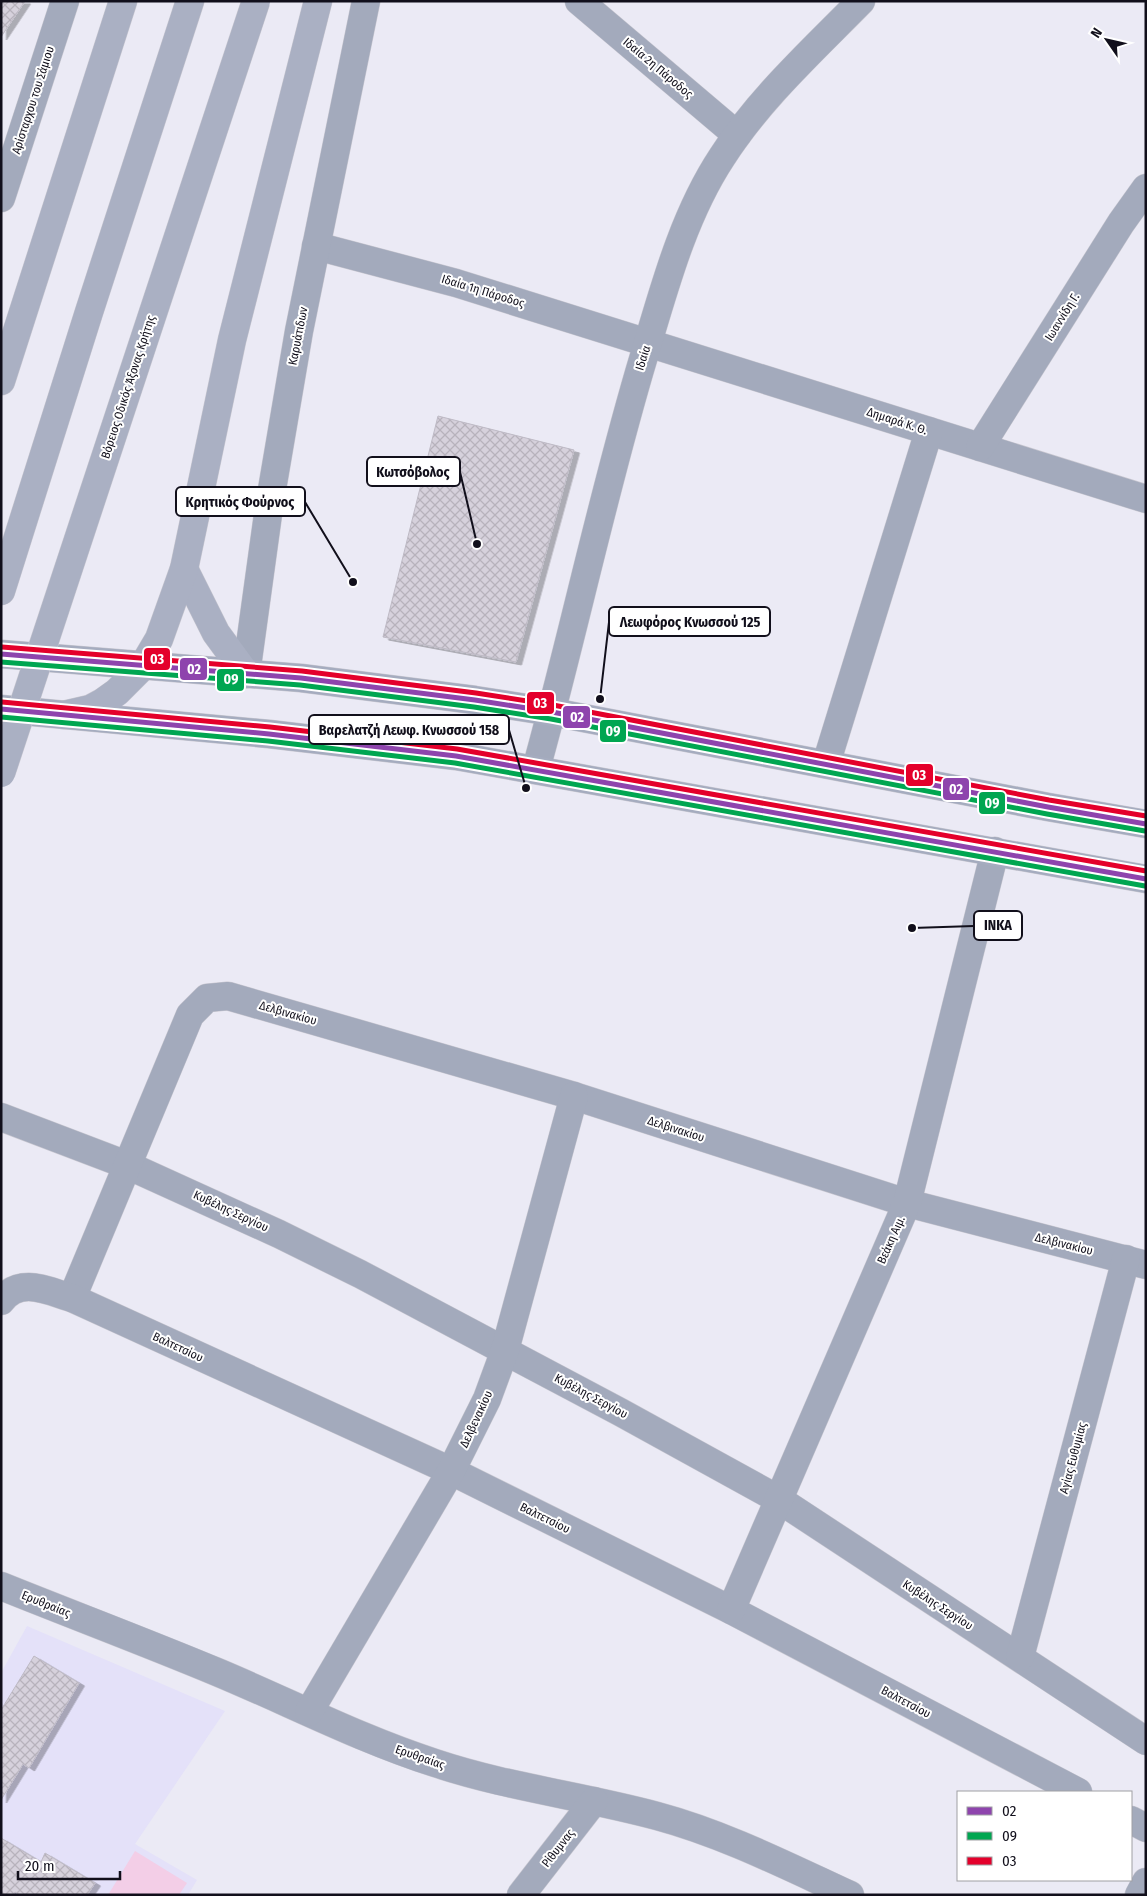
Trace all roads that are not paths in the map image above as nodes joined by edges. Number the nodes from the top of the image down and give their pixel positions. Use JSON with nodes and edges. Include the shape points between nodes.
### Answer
{"nodes":[{"id":1,"x":65,"y":1,"type":"edge"},
{"id":2,"x":123,"y":1,"type":"edge"},
{"id":3,"x":190,"y":1,"type":"edge"},
{"id":4,"x":256,"y":1,"type":"edge"},
{"id":5,"x":318,"y":1,"type":"edge"},
{"id":6,"x":366,"y":1,"type":"edge"},
{"id":7,"x":579,"y":1,"type":"edge"},
{"id":8,"x":860,"y":1,"type":"edge"},
{"id":9,"x":737,"y":135,"type":"junction"},
{"id":10,"x":1146,"y":188,"type":"edge"},
{"id":11,"x":1,"y":198,"type":"edge"},
{"id":12,"x":316,"y":246,"type":"junction"},
{"id":13,"x":648,"y":342,"type":"junction"},
{"id":14,"x":1,"y":381,"type":"edge"},
{"id":15,"x":929,"y":431,"type":"junction"},
{"id":16,"x":980,"y":447,"type":"junction"},
{"id":17,"x":1146,"y":499,"type":"edge"},
{"id":18,"x":184,"y":568,"type":"junction"},
{"id":19,"x":1,"y":591,"type":"edge"},
{"id":20,"x":1,"y":654,"type":"edge"},
{"id":21,"x":142,"y":666,"type":"junction"},
{"id":22,"x":246,"y":674,"type":"junction"},
{"id":23,"x":1,"y":709,"type":"edge"},
{"id":24,"x":552,"y":712,"type":"junction"},
{"id":25,"x":64,"y":716,"type":"junction"},
{"id":26,"x":826,"y":764,"type":"junction"},
{"id":27,"x":536,"y":769,"type":"junction"},
{"id":28,"x":1,"y":773,"type":"edge"},
{"id":29,"x":1146,"y":824,"type":"edge"},
{"id":30,"x":995,"y":851,"type":"junction"},
{"id":31,"x":1146,"y":879,"type":"edge"},
{"id":32,"x":574,"y":1096,"type":"junction"},
{"id":33,"x":1,"y":1116,"type":"edge"},
{"id":34,"x":127,"y":1165,"type":"junction"},
{"id":35,"x":907,"y":1203,"type":"junction"},
{"id":36,"x":1136,"y":1262,"type":"edge"},
{"id":37,"x":72,"y":1298,"type":"junction"},
{"id":38,"x":1,"y":1301,"type":"edge"},
{"id":39,"x":505,"y":1350,"type":"junction"},
{"id":40,"x":451,"y":1472,"type":"junction"},
{"id":41,"x":778,"y":1499,"type":"junction"},
{"id":42,"x":1,"y":1586,"type":"edge"},
{"id":43,"x":731,"y":1610,"type":"junction"},
{"id":44,"x":1020,"y":1657,"type":"junction"},
{"id":45,"x":309,"y":1712,"type":"junction"},
{"id":46,"x":1146,"y":1741,"type":"edge"},
{"id":47,"x":1076,"y":1791,"type":"edge"},
{"id":48,"x":594,"y":1802,"type":"junction"},
{"id":49,"x":1132,"y":1821,"type":"edge"},
{"id":50,"x":1146,"y":1828,"type":"edge"},
{"id":51,"x":1146,"y":1882,"type":"edge"},
{"id":52,"x":838,"y":1892,"type":"edge"},
{"id":53,"x":521,"y":1895,"type":"edge"},
{"id":54,"x":1139,"y":1895,"type":"edge"}],
"edges":[{"from":1,"to":11,"type":"street","name":"Αρίσταρχου του Σάμιου"},
{"from":2,"to":14,"type":"highway"},
{"from":3,"to":19,"type":"highway"},
{"from":4,"to":28,"type":"highway","name":"Βόρειος Οδικός Άξονας Κρήτης","bridge":true},
{"from":5,"to":18,"type":"highway","via":[[232,340]]},
{"from":6,"to":12,"type":"street","name":"Καρυάτιδων"},
{"from":7,"to":9,"type":"street","name":"Ιδαία 2η Πάροδος"},
{"from":8,"to":9,"type":"street","name":"Ιδαία","via":[[785,79]]},
{"from":9,"to":13,"type":"street","name":"Ιδαία","via":[[699,199]]},
{"from":10,"to":16,"type":"street","name":"Ιωαννίδη Γ."},
{"from":12,"to":13,"type":"street","name":"Ιδαία 1η Πάροδος","via":[[447,280]]},
{"from":12,"to":22,"type":"street","name":"Καρυάτιδων","via":[[284,415]]},
{"from":13,"to":15,"type":"street","name":"Δημαρά Κ. Θ."},
{"from":13,"to":24,"type":"street","name":"Ιδαία"},
{"from":15,"to":16,"type":"street","name":"Δημαρά Κ. Θ."},
{"from":15,"to":26,"type":"street"},
{"from":16,"to":17,"type":"street","name":"Δημαρά Κ. Θ."},
{"from":18,"to":21,"type":"highway","via":[[159,639]]},
{"from":18,"to":22,"type":"highway","via":[[216,632]]},
{"from":20,"to":21,"type":"main road"},
{"from":21,"to":22,"type":"main road"},
{"from":21,"to":25,"type":"highway","via":[[103,702]]},
{"from":22,"to":24,"type":"main road","via":[[403,690]]},
{"from":23,"to":25,"type":"main road"},
{"from":24,"to":26,"type":"main road"},
{"from":24,"to":27,"type":"street","name":"Ιδαία"},
{"from":25,"to":27,"type":"main road","via":[[383,746]]},
{"from":26,"to":29,"type":"main road"},
{"from":27,"to":30,"type":"main road"},
{"from":30,"to":31,"type":"main road"},
{"from":30,"to":35,"type":"street","name":"Βεάκη Αιμ."},
{"from":32,"to":34,"type":"street","name":"Δελβινακίου","via":[[228,996],[207,998],[190,1015]]},
{"from":32,"to":35,"type":"street","name":"Δελβινακίου"},
{"from":32,"to":39,"type":"street","name":"Δελβενακίου"},
{"from":33,"to":34,"type":"street","name":"Κυβέλης Σεργίου"},
{"from":34,"to":37,"type":"street"},
{"from":34,"to":39,"type":"street","name":"Κυβέλης Σεργίου","via":[[279,1234]]},
{"from":35,"to":36,"type":"street","name":"Δελβινακίου"},
{"from":35,"to":41,"type":"street","name":"Βεάκη Αιμ."},
{"from":36,"to":44,"type":"street","name":"Αγίας Ευθυμίας"},
{"from":37,"to":38,"type":"street","name":"Βαλτετσίου","via":[[30,1286],[14,1289]]},
{"from":37,"to":40,"type":"street","name":"Βαλτετσίου"},
{"from":39,"to":40,"type":"street","name":"Δελβενακίου","via":[[487,1399]]},
{"from":39,"to":41,"type":"street","name":"Κυβέλης Σεργίου"},
{"from":40,"to":43,"type":"street","name":"Βαλτετσίου"},
{"from":40,"to":45,"type":"street","name":"Δελβενακίου"},
{"from":41,"to":43,"type":"street","name":"Βεάκη Αιμ."},
{"from":41,"to":44,"type":"street","name":"Κυβέλης Σεργίου"},
{"from":42,"to":45,"type":"street","name":"Ερυθραίας"},
{"from":43,"to":47,"type":"street","name":"Βαλτετσίου"},
{"from":44,"to":46,"type":"street","name":"Κυβέλης Σεργίου"},
{"from":45,"to":48,"type":"street","name":"Ερυθραίας","via":[[435,1764]]},
{"from":48,"to":52,"type":"street","name":"Ερυθραίας","via":[[696,1827],[744,1846]]},
{"from":48,"to":53,"type":"street","name":"Ρίθυμνας"},
{"from":49,"to":50,"type":"street"},
{"from":51,"to":54,"type":"street"}]}
